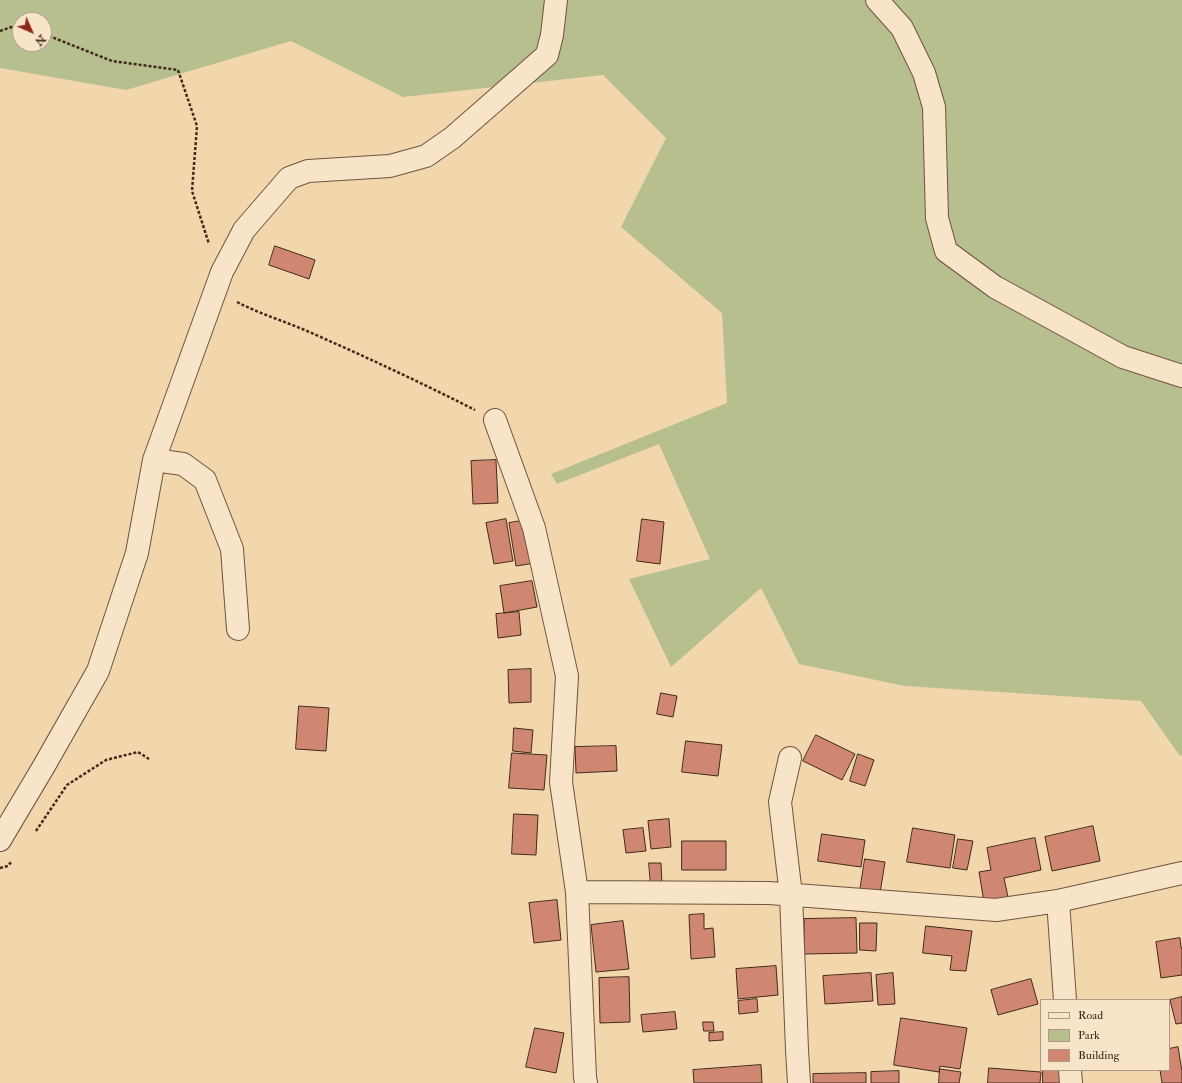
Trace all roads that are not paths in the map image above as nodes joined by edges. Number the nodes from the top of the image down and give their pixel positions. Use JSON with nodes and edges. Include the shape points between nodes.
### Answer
{"nodes":[{"id":1,"x":556,"y":0,"type":"edge"},
{"id":2,"x":877,"y":0,"type":"edge"},
{"id":3,"x":1182,"y":376,"type":"edge"},
{"id":4,"x":495,"y":420,"type":"road end"},
{"id":5,"x":154,"y":460,"type":"junction"},
{"id":6,"x":238,"y":629,"type":"dead end"},
{"id":7,"x":790,"y":758,"type":"dead end"},
{"id":8,"x":0,"y":840,"type":"edge"},
{"id":9,"x":1182,"y":873,"type":"edge"},
{"id":10,"x":577,"y":892,"type":"junction"},
{"id":11,"x":791,"y":895,"type":"junction"},
{"id":12,"x":1058,"y":901,"type":"junction"},
{"id":13,"x":1065,"y":999,"type":"edge"},
{"id":14,"x":1070,"y":1071,"type":"edge"},
{"id":15,"x":586,"y":1083,"type":"edge"},
{"id":16,"x":799,"y":1083,"type":"edge"},
{"id":17,"x":1071,"y":1083,"type":"edge"}],
"edges":[{"from":1,"to":5,"type":"street","via":[[547,55],[452,138],[426,156],[390,166],[308,171],[289,178],[244,230],[222,272]]},
{"from":2,"to":3,"type":"street","via":[[902,28],[924,73],[934,107],[937,218],[946,251],[994,287],[1123,357]]},
{"from":4,"to":10,"type":"street","via":[[534,528],[567,676],[561,782]]},
{"from":5,"to":6,"type":"street","via":[[183,464],[205,480],[232,549]]},
{"from":5,"to":8,"type":"street","via":[[136,553],[98,671]]},
{"from":7,"to":11,"type":"street","via":[[780,802]]},
{"from":9,"to":12,"type":"street"},
{"from":10,"to":11,"type":"street"},
{"from":10,"to":15,"type":"street"},
{"from":11,"to":12,"type":"street","via":[[996,910]]},
{"from":11,"to":16,"type":"street"},
{"from":12,"to":13,"type":"street"},
{"from":14,"to":17,"type":"street"}]}
